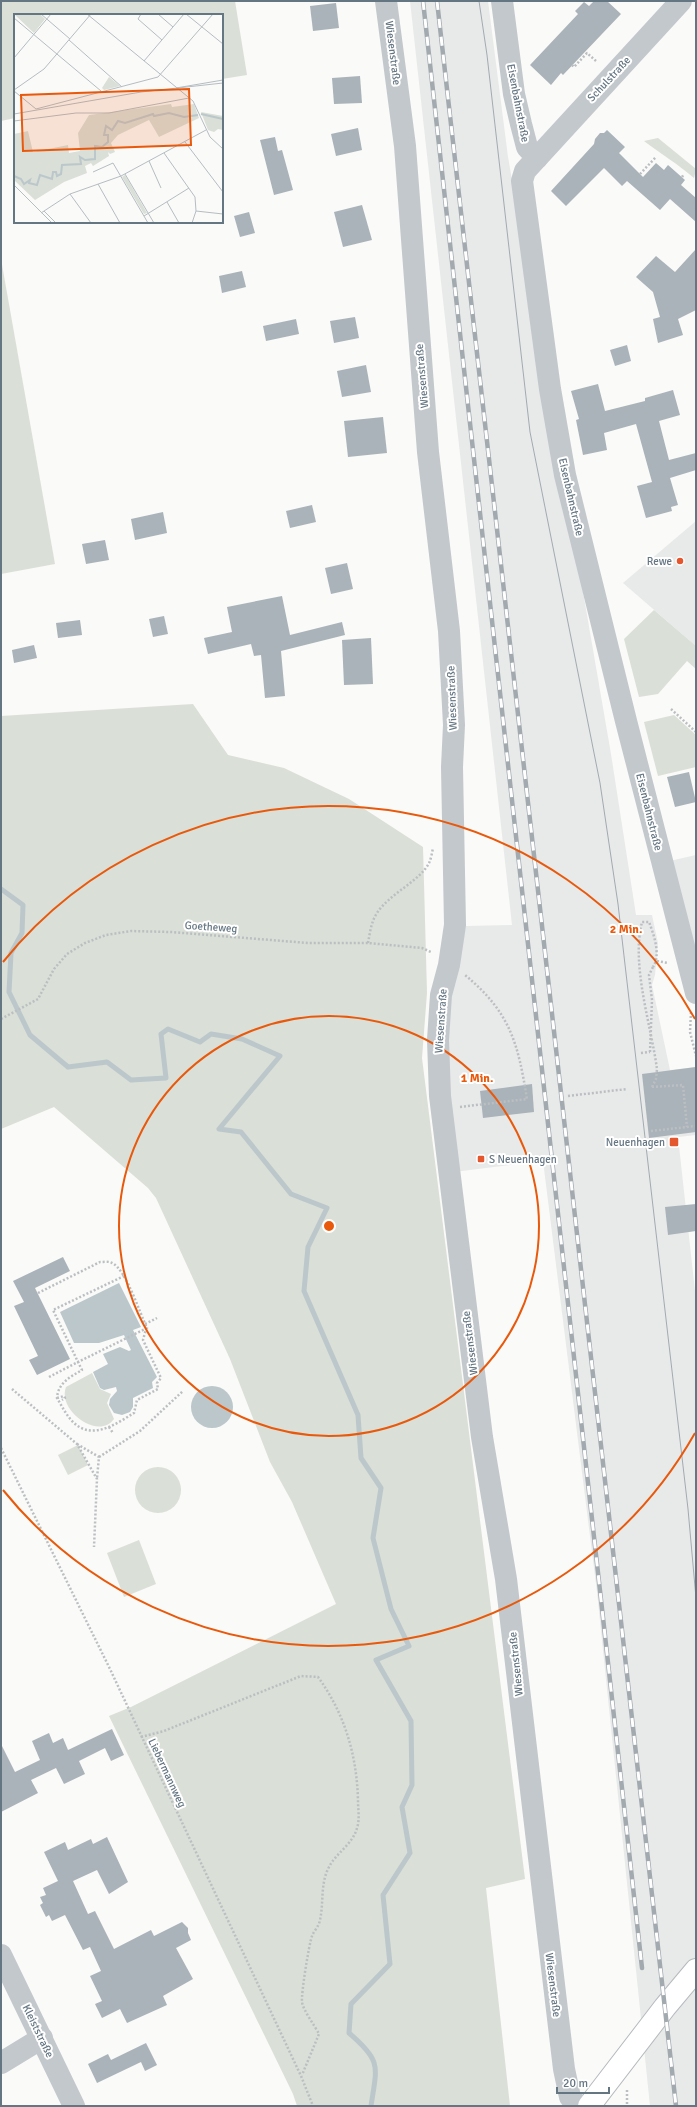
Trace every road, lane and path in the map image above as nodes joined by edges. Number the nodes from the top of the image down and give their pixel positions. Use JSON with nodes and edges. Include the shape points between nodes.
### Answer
{"nodes":[{"id":1,"x":386,"y":1,"type":"edge"},
{"id":2,"x":502,"y":1,"type":"edge"},
{"id":3,"x":681,"y":1,"type":"edge"},
{"id":4,"x":596,"y":61,"type":"dead end"},
{"id":5,"x":572,"y":65,"type":"dead end"},
{"id":6,"x":656,"y":157,"type":"dead end"},
{"id":7,"x":537,"y":158,"type":"junction"},
{"id":8,"x":640,"y":174,"type":"dead end"},
{"id":9,"x":671,"y":709,"type":"dead end"},
{"id":10,"x":696,"y":732,"type":"edge"},
{"id":11,"x":429,"y":864,"type":"dead end"},
{"id":12,"x":368,"y":943,"type":"junction"},
{"id":13,"x":457,"y":970,"type":"junction"},
{"id":14,"x":694,"y":1000,"type":"edge"},
{"id":15,"x":1,"y":1018,"type":"edge"},
{"id":16,"x":641,"y":1053,"type":"dead end"},
{"id":17,"x":696,"y":1056,"type":"edge"},
{"id":18,"x":627,"y":1089,"type":"dead end"},
{"id":19,"x":568,"y":1096,"type":"dead end"},
{"id":20,"x":481,"y":1104,"type":"dead end"},
{"id":21,"x":696,"y":1126,"type":"edge"},
{"id":22,"x":687,"y":1127,"type":"junction"},
{"id":23,"x":651,"y":1131,"type":"dead end"},
{"id":24,"x":124,"y":1276,"type":"junction"},
{"id":25,"x":38,"y":1293,"type":"dead end"},
{"id":26,"x":156,"y":1318,"type":"dead end"},
{"id":27,"x":145,"y":1324,"type":"junction"},
{"id":28,"x":146,"y":1328,"type":"junction"},
{"id":29,"x":78,"y":1362,"type":"junction"},
{"id":30,"x":49,"y":1377,"type":"dead end"},
{"id":31,"x":12,"y":1389,"type":"dead end"},
{"id":32,"x":183,"y":1391,"type":"dead end"},
{"id":33,"x":57,"y":1398,"type":"junction"},
{"id":34,"x":62,"y":1400,"type":"dead end"},
{"id":35,"x":110,"y":1427,"type":"junction"},
{"id":36,"x":113,"y":1433,"type":"dead end"},
{"id":37,"x":77,"y":1444,"type":"junction"},
{"id":38,"x":1,"y":1448,"type":"edge"},
{"id":39,"x":99,"y":1456,"type":"junction"},
{"id":40,"x":97,"y":1478,"type":"junction"},
{"id":41,"x":94,"y":1546,"type":"dead end"},
{"id":42,"x":141,"y":1737,"type":"junction"},
{"id":43,"x":1,"y":1956,"type":"edge"},
{"id":44,"x":696,"y":1970,"type":"edge"},
{"id":45,"x":42,"y":2038,"type":"junction"},
{"id":46,"x":1,"y":2063,"type":"edge"},
{"id":47,"x":302,"y":2076,"type":"junction"},
{"id":48,"x":627,"y":2087,"type":"dead end"},
{"id":49,"x":74,"y":2106,"type":"edge"},
{"id":50,"x":313,"y":2106,"type":"edge"},
{"id":51,"x":578,"y":2106,"type":"edge"},
{"id":52,"x":589,"y":2106,"type":"edge"},
{"id":53,"x":627,"y":2106,"type":"edge"}],
"edges":[{"from":1,"to":13,"type":"street","name":"Wiesenstraße","via":[[410,199],[412,258],[428,452],[449,631],[454,725],[452,767]]},
{"from":2,"to":7,"type":"street","name":"Eisenbahnstraße","via":[[514,94],[527,147]]},
{"from":3,"to":7,"type":"street","name":"Schulstraße"},
{"from":4,"to":5,"type":"path","via":[[587,53],[574,67]]},
{"from":6,"to":8,"type":"path"},
{"from":7,"to":14,"type":"street","name":"Eisenbahnstraße","via":[[525,171],[522,181],[565,475],[609,630]]},
{"from":9,"to":10,"type":"path"},
{"from":11,"to":12,"type":"path","via":[[416,878],[394,894],[377,913],[371,926]]},
{"from":12,"to":13,"type":"path","name":"Goetheweg","via":[[422,948]]},
{"from":12,"to":15,"type":"path","name":"Goetheweg","via":[[308,942],[171,932],[132,931],[106,935],[85,943],[67,954],[54,969],[38,999]]},
{"from":13,"to":20,"type":"path","name":"Goetheweg","via":[[490,1000],[507,1023],[520,1058],[528,1100]]},
{"from":13,"to":51,"type":"street","name":"Wiesenstraße","via":[[441,1002],[438,1040],[440,1096],[482,1437],[506,1578],[564,2069],[570,2097]]},
{"from":14,"to":17,"type":"path","via":[[690,1032]]},
{"from":16,"to":22,"type":"path","bridge":true,"via":[[650,1052],[652,1008],[649,975],[657,961],[655,937],[649,922],[642,922],[639,932],[640,973],[657,1069],[652,1086],[683,1085]]},
{"from":18,"to":19,"type":"path"},
{"from":21,"to":22,"type":"path"},
{"from":22,"to":23,"type":"path"},
{"from":24,"to":25,"type":"path","via":[[111,1262],[100,1262]]},
{"from":24,"to":27,"type":"path"},
{"from":24,"to":29,"type":"path","via":[[53,1310]]},
{"from":26,"to":27,"type":"path"},
{"from":27,"to":28,"type":"path"},
{"from":28,"to":29,"type":"path"},
{"from":28,"to":35,"type":"path","via":[[143,1340],[161,1378],[157,1383],[158,1389],[137,1400],[134,1413]]},
{"from":29,"to":30,"type":"path"},
{"from":29,"to":33,"type":"path","via":[[82,1370],[60,1386]]},
{"from":31,"to":37,"type":"path"},
{"from":32,"to":39,"type":"path","via":[[140,1431]]},
{"from":33,"to":34,"type":"path","via":[[64,1396]]},
{"from":33,"to":35,"type":"path","via":[[73,1422],[83,1428],[94,1431]]},
{"from":35,"to":36,"type":"path"},
{"from":37,"to":39,"type":"path"},
{"from":37,"to":40,"type":"path"},
{"from":38,"to":42,"type":"path","name":"Liebermannweg"},
{"from":39,"to":40,"type":"path"},
{"from":40,"to":41,"type":"path"},
{"from":42,"to":47,"type":"path","name":"Liebermannweg"},
{"from":42,"to":47,"type":"path","via":[[164,1731],[301,1676],[318,1677],[338,1709],[348,1736],[356,1773],[359,1820],[350,1842],[329,1866],[322,1888],[320,1921],[309,1949],[302,2002],[319,2034]]},
{"from":43,"to":45,"type":"street","name":"Kleiststraße"},
{"from":44,"to":52,"type":"main road"},
{"from":45,"to":46,"type":"street"},
{"from":45,"to":49,"type":"street","name":"Kleiststraße"},
{"from":47,"to":50,"type":"path","name":"Liebermannweg"},
{"from":48,"to":53,"type":"path"}]}
